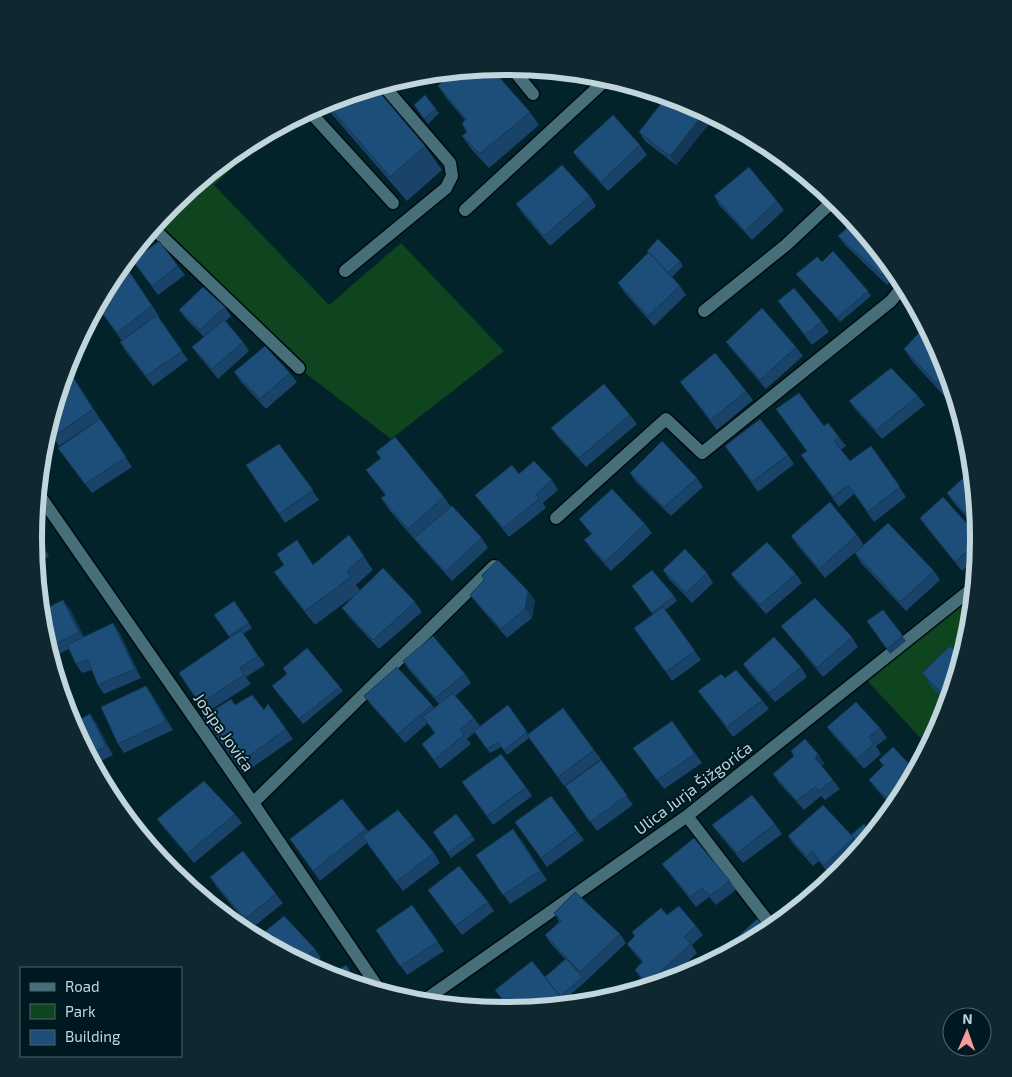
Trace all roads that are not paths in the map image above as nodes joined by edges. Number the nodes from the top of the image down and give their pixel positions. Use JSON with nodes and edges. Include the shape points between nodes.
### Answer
{"nodes":[{"id":1,"x":518,"y":75,"type":"edge"},
{"id":2,"x":600,"y":85,"type":"edge"},
{"id":3,"x":388,"y":91,"type":"edge"},
{"id":4,"x":533,"y":94,"type":"dead end"},
{"id":5,"x":314,"y":117,"type":"edge"},
{"id":6,"x":393,"y":203,"type":"edge"},
{"id":7,"x":828,"y":205,"type":"edge"},
{"id":8,"x":465,"y":210,"type":"dead end"},
{"id":9,"x":158,"y":233,"type":"edge"},
{"id":10,"x":345,"y":271,"type":"dead end"},
{"id":11,"x":898,"y":292,"type":"edge"},
{"id":12,"x":704,"y":311,"type":"dead end"},
{"id":13,"x":299,"y":368,"type":"dead end"},
{"id":14,"x":44,"y":501,"type":"edge"},
{"id":15,"x":556,"y":518,"type":"dead end"},
{"id":16,"x":494,"y":566,"type":"edge"},
{"id":17,"x":967,"y":592,"type":"edge"},
{"id":18,"x":254,"y":803,"type":"junction"},
{"id":19,"x":687,"y":816,"type":"junction"},
{"id":20,"x":768,"y":921,"type":"edge"},
{"id":21,"x":375,"y":982,"type":"edge"},
{"id":22,"x":431,"y":996,"type":"edge"}],
"edges":[{"from":1,"to":4,"type":"street"},
{"from":2,"to":8,"type":"street"},
{"from":3,"to":10,"type":"street","via":[[450,163],[452,176],[446,188]]},
{"from":5,"to":6,"type":"street"},
{"from":7,"to":12,"type":"street","via":[[786,245]]},
{"from":9,"to":13,"type":"street"},
{"from":11,"to":15,"type":"street","via":[[702,453],[666,419]]},
{"from":14,"to":18,"type":"street","name":"Josipa Jovića"},
{"from":16,"to":18,"type":"street"},
{"from":17,"to":19,"type":"street","name":"Ulica Jurja Šižgorića"},
{"from":18,"to":21,"type":"street","name":"Josipa Jovića"},
{"from":19,"to":20,"type":"street"},
{"from":19,"to":22,"type":"street","name":"Ulica Jurja Šižgorića"}]}
